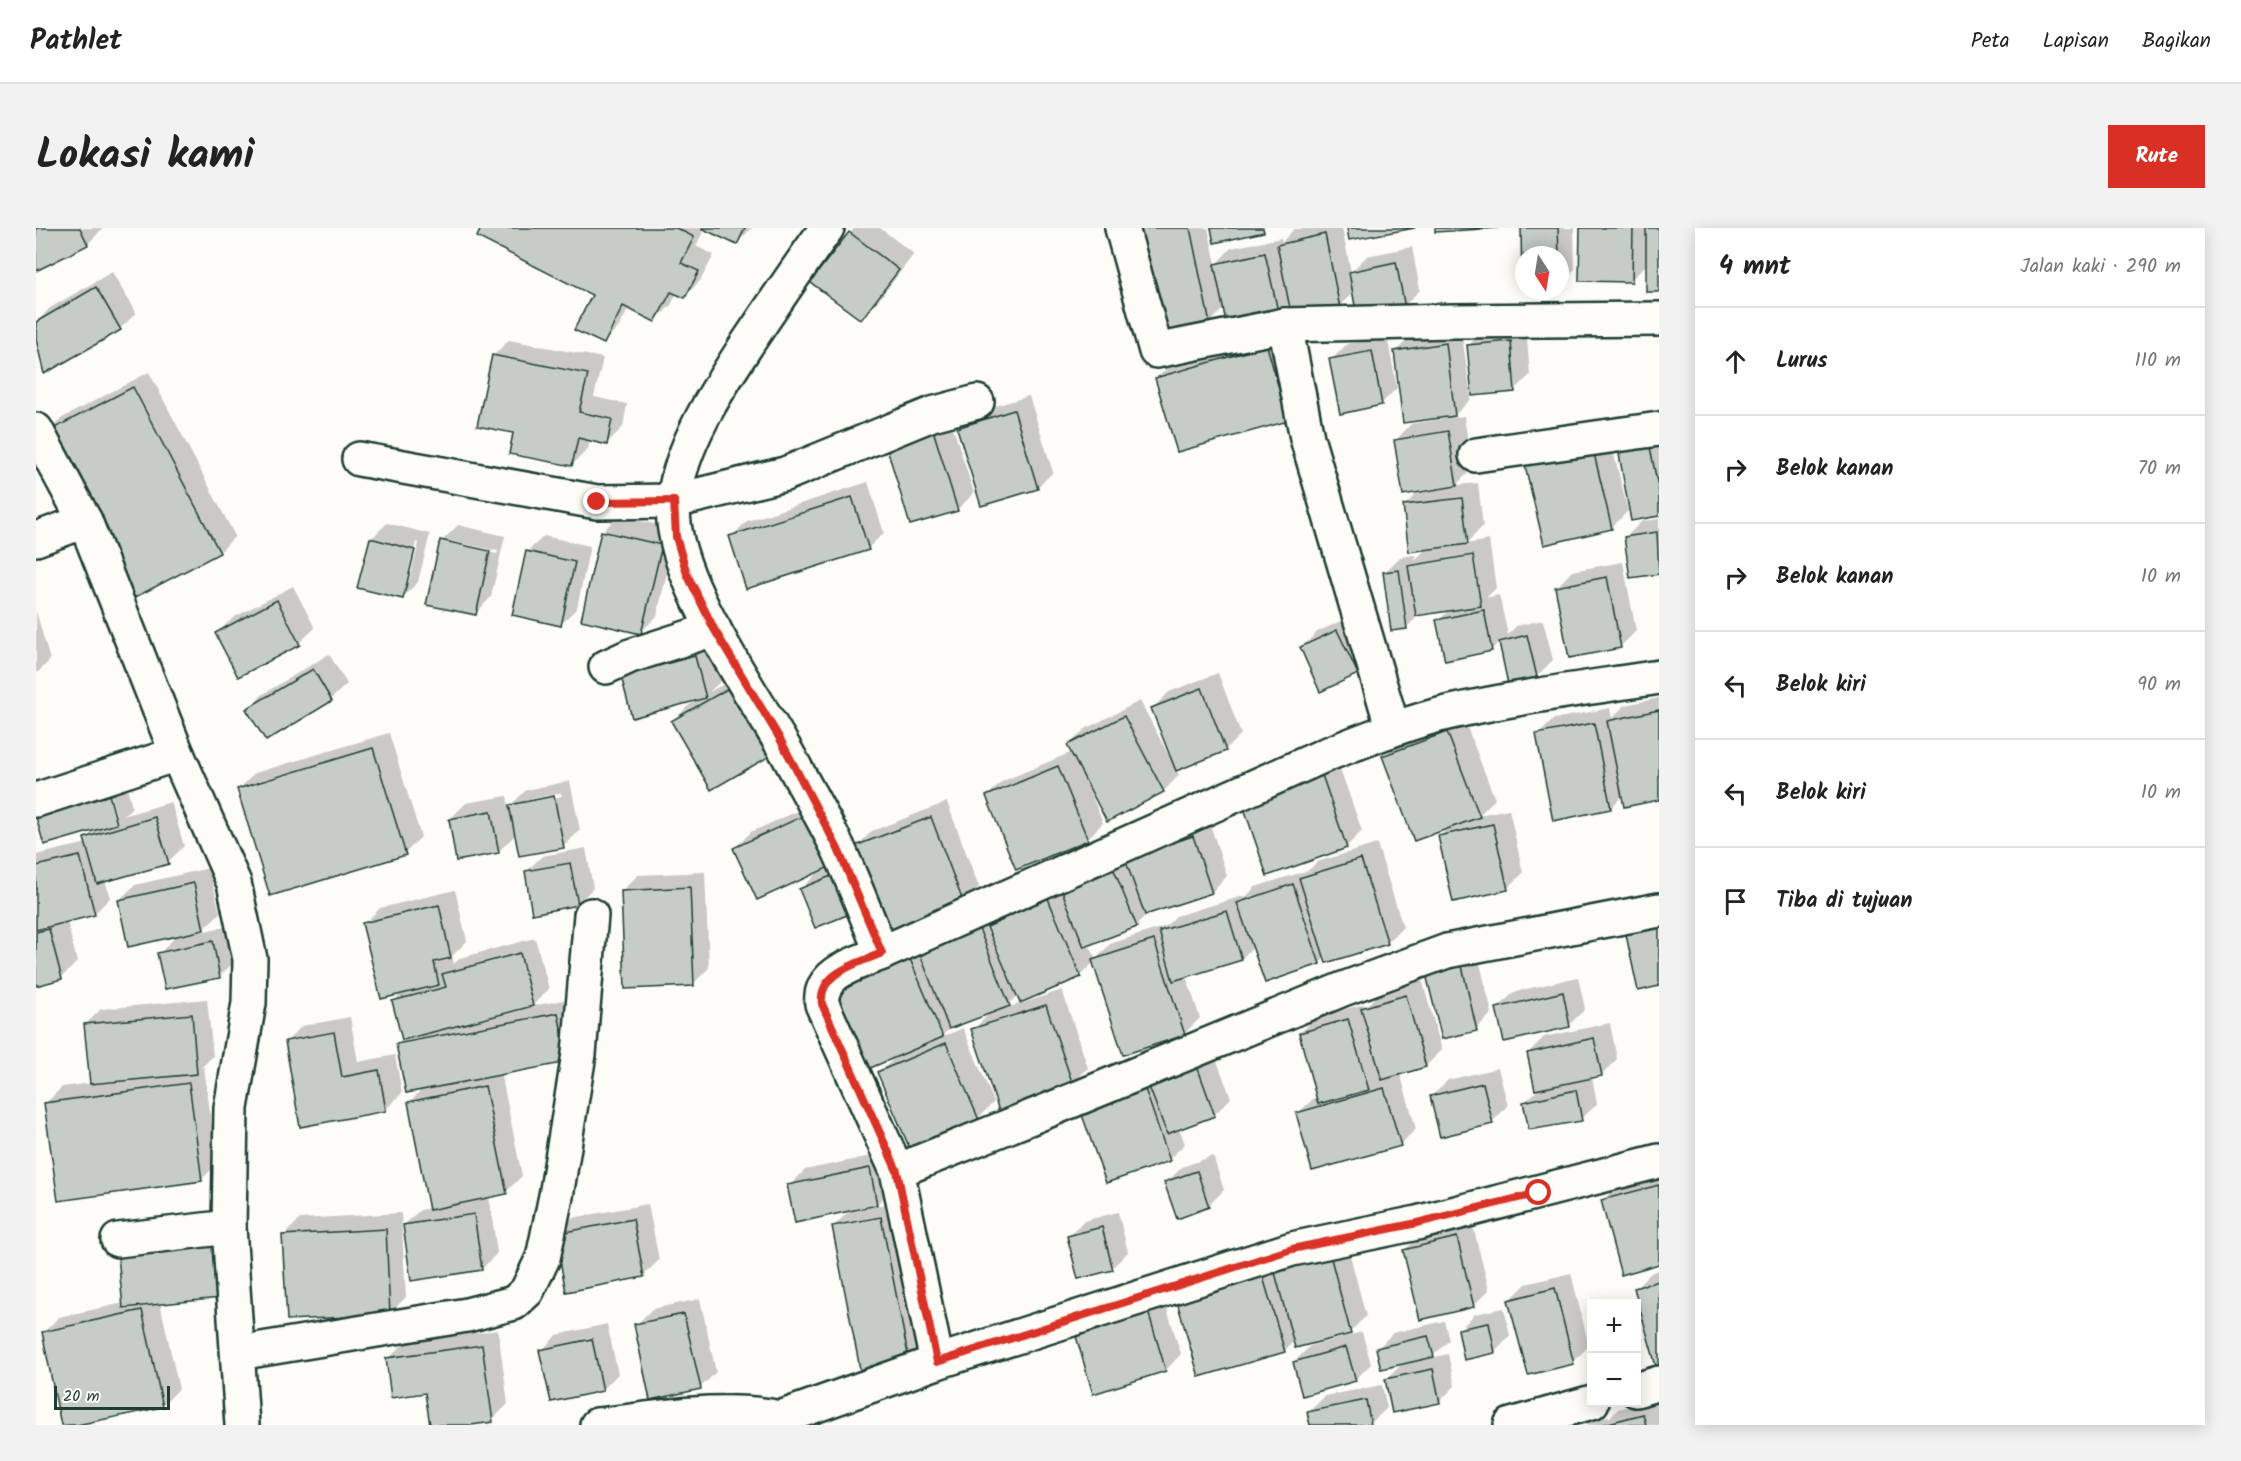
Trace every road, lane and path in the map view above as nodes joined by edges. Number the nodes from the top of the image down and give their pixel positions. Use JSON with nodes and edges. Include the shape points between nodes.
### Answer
{"nodes":[{"id":1,"x":826,"y":228,"type":"edge"},
{"id":2,"x":1122,"y":228,"type":"edge"},
{"id":3,"x":1659,"y":319,"type":"edge"},
{"id":4,"x":1284,"y":325,"type":"junction"},
{"id":5,"x":977,"y":402,"type":"dead end"},
{"id":6,"x":1659,"y":429,"type":"edge"},
{"id":7,"x":36,"y":430,"type":"edge"},
{"id":8,"x":1476,"y":455,"type":"dead end"},
{"id":9,"x":359,"y":459,"type":"dead end"},
{"id":10,"x":674,"y":501,"type":"junction"},
{"id":11,"x":85,"y":521,"type":"junction"},
{"id":12,"x":36,"y":539,"type":"edge"},
{"id":13,"x":714,"y":629,"type":"junction"},
{"id":14,"x":606,"y":667,"type":"dead end"},
{"id":15,"x":1659,"y":677,"type":"edge"},
{"id":16,"x":1393,"y":729,"type":"junction"},
{"id":17,"x":177,"y":754,"type":"junction"},
{"id":18,"x":36,"y":800,"type":"edge"},
{"id":19,"x":1659,"y":910,"type":"edge"},
{"id":20,"x":591,"y":915,"type":"dead end"},
{"id":21,"x":882,"y":953,"type":"junction"},
{"id":22,"x":1659,"y":1161,"type":"edge"},
{"id":23,"x":897,"y":1171,"type":"junction"},
{"id":24,"x":229,"y":1227,"type":"junction"},
{"id":25,"x":118,"y":1240,"type":"dead end"},
{"id":26,"x":238,"y":1353,"type":"junction"},
{"id":27,"x":937,"y":1362,"type":"junction"},
{"id":28,"x":1659,"y":1383,"type":"edge"},
{"id":29,"x":1641,"y":1388,"type":"edge"},
{"id":30,"x":1587,"y":1403,"type":"edge"},
{"id":31,"x":772,"y":1418,"type":"edge"},
{"id":32,"x":242,"y":1425,"type":"edge"},
{"id":33,"x":597,"y":1425,"type":"edge"},
{"id":34,"x":1511,"y":1425,"type":"edge"}],
"edges":[{"from":1,"to":10,"type":"street","via":[[709,403],[680,473]]},
{"from":2,"to":4,"type":"street","via":[[1156,351]]},
{"from":3,"to":4,"type":"street"},
{"from":4,"to":16,"type":"street","via":[[1307,438]]},
{"from":5,"to":10,"type":"street","via":[[932,414],[785,474]]},
{"from":6,"to":8,"type":"street"},
{"from":7,"to":11,"type":"street"},
{"from":9,"to":10,"type":"street","via":[[597,502]]},
{"from":10,"to":13,"type":"street","via":[[676,537],[687,574]]},
{"from":11,"to":12,"type":"street"},
{"from":11,"to":17,"type":"street"},
{"from":13,"to":14,"type":"street"},
{"from":13,"to":21,"type":"street","via":[[780,739],[838,849]]},
{"from":15,"to":16,"type":"street","via":[[1457,711]]},
{"from":16,"to":21,"type":"street","via":[[1325,755]]},
{"from":17,"to":18,"type":"street"},
{"from":17,"to":24,"type":"street","via":[[234,883],[250,959],[249,1003],[231,1108]]},
{"from":19,"to":23,"type":"street","via":[[1447,951],[1343,988]]},
{"from":20,"to":26,"type":"street","via":[[579,1054],[556,1196],[543,1258],[527,1291],[514,1303],[467,1315]]},
{"from":21,"to":23,"type":"street","via":[[840,971],[828,981],[821,996]]},
{"from":22,"to":27,"type":"street","via":[[1417,1223],[1292,1249]]},
{"from":23,"to":27,"type":"street"},
{"from":24,"to":25,"type":"street"},
{"from":24,"to":26,"type":"street"},
{"from":26,"to":32,"type":"street"},
{"from":27,"to":31,"type":"street"},
{"from":28,"to":29,"type":"street"},
{"from":30,"to":34,"type":"street"},
{"from":31,"to":33,"type":"street","via":[[707,1414]]}]}
